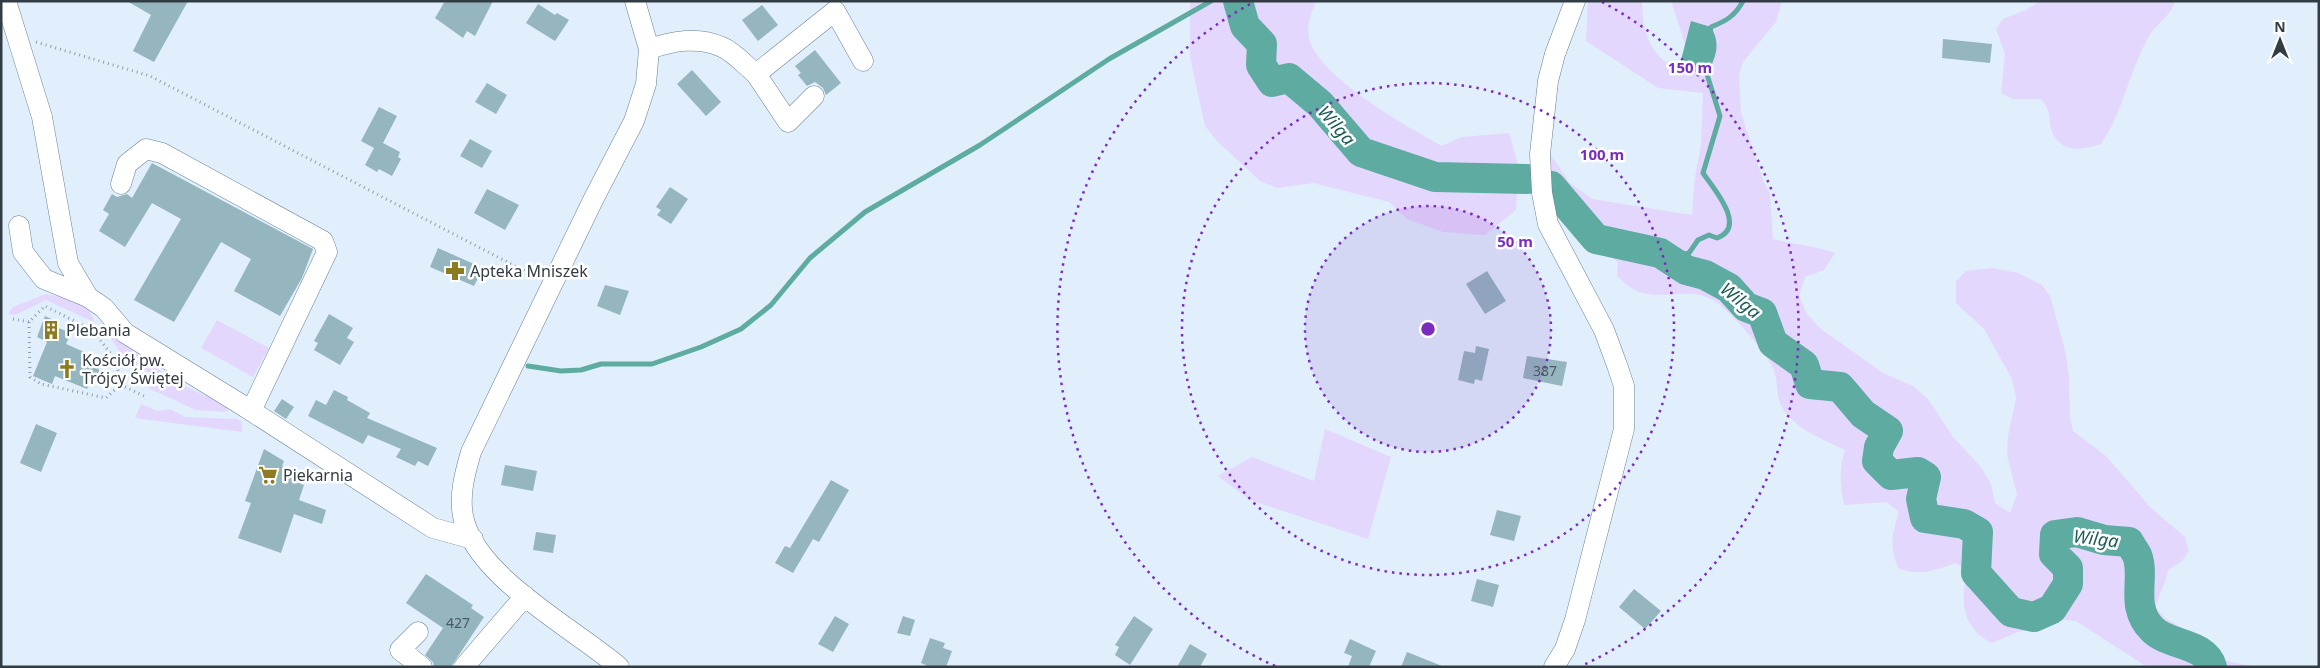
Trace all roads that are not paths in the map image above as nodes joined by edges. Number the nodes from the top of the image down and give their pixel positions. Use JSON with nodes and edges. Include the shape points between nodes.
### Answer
{"nodes":[{"id":1,"x":6,"y":1,"type":"edge"},
{"id":2,"x":635,"y":1,"type":"edge"},
{"id":3,"x":1575,"y":1,"type":"edge"},
{"id":4,"x":649,"y":49,"type":"junction"},
{"id":5,"x":863,"y":61,"type":"dead end"},
{"id":6,"x":756,"y":74,"type":"junction"},
{"id":7,"x":814,"y":96,"type":"dead end"},
{"id":8,"x":121,"y":184,"type":"dead end"},
{"id":9,"x":19,"y":226,"type":"dead end"},
{"id":10,"x":88,"y":297,"type":"junction"},
{"id":11,"x":251,"y":411,"type":"junction"},
{"id":12,"x":472,"y":539,"type":"junction"},
{"id":13,"x":525,"y":596,"type":"junction"},
{"id":14,"x":418,"y":632,"type":"dead end"},
{"id":15,"x":422,"y":667,"type":"edge"},
{"id":16,"x":464,"y":667,"type":"edge"},
{"id":17,"x":619,"y":667,"type":"edge"},
{"id":18,"x":1554,"y":667,"type":"edge"}],
"edges":[{"from":1,"to":10,"type":"street","via":[[42,117],[68,263]]},
{"from":2,"to":4,"type":"street"},
{"from":3,"to":18,"type":"street","via":[[1548,81],[1540,154],[1542,193],[1548,224],[1604,330],[1624,386],[1625,405],[1624,428],[1575,620],[1565,649]]},
{"from":4,"to":6,"type":"street","via":[[684,41],[702,41],[724,47]]},
{"from":4,"to":12,"type":"street","via":[[646,84],[634,120],[471,452],[462,502],[463,518]]},
{"from":5,"to":6,"type":"street","via":[[835,12]]},
{"from":6,"to":7,"type":"street","via":[[788,122]]},
{"from":8,"to":11,"type":"street","via":[[126,164],[146,149],[162,153],[323,240],[327,252]]},
{"from":9,"to":10,"type":"street","via":[[23,252],[44,280]]},
{"from":10,"to":11,"type":"street","via":[[104,308],[125,333]]},
{"from":11,"to":12,"type":"street","via":[[433,528]]},
{"from":12,"to":13,"type":"street","via":[[484,556]]},
{"from":13,"to":16,"type":"street"},
{"from":13,"to":17,"type":"street"},
{"from":14,"to":15,"type":"street","via":[[400,650]]}]}
